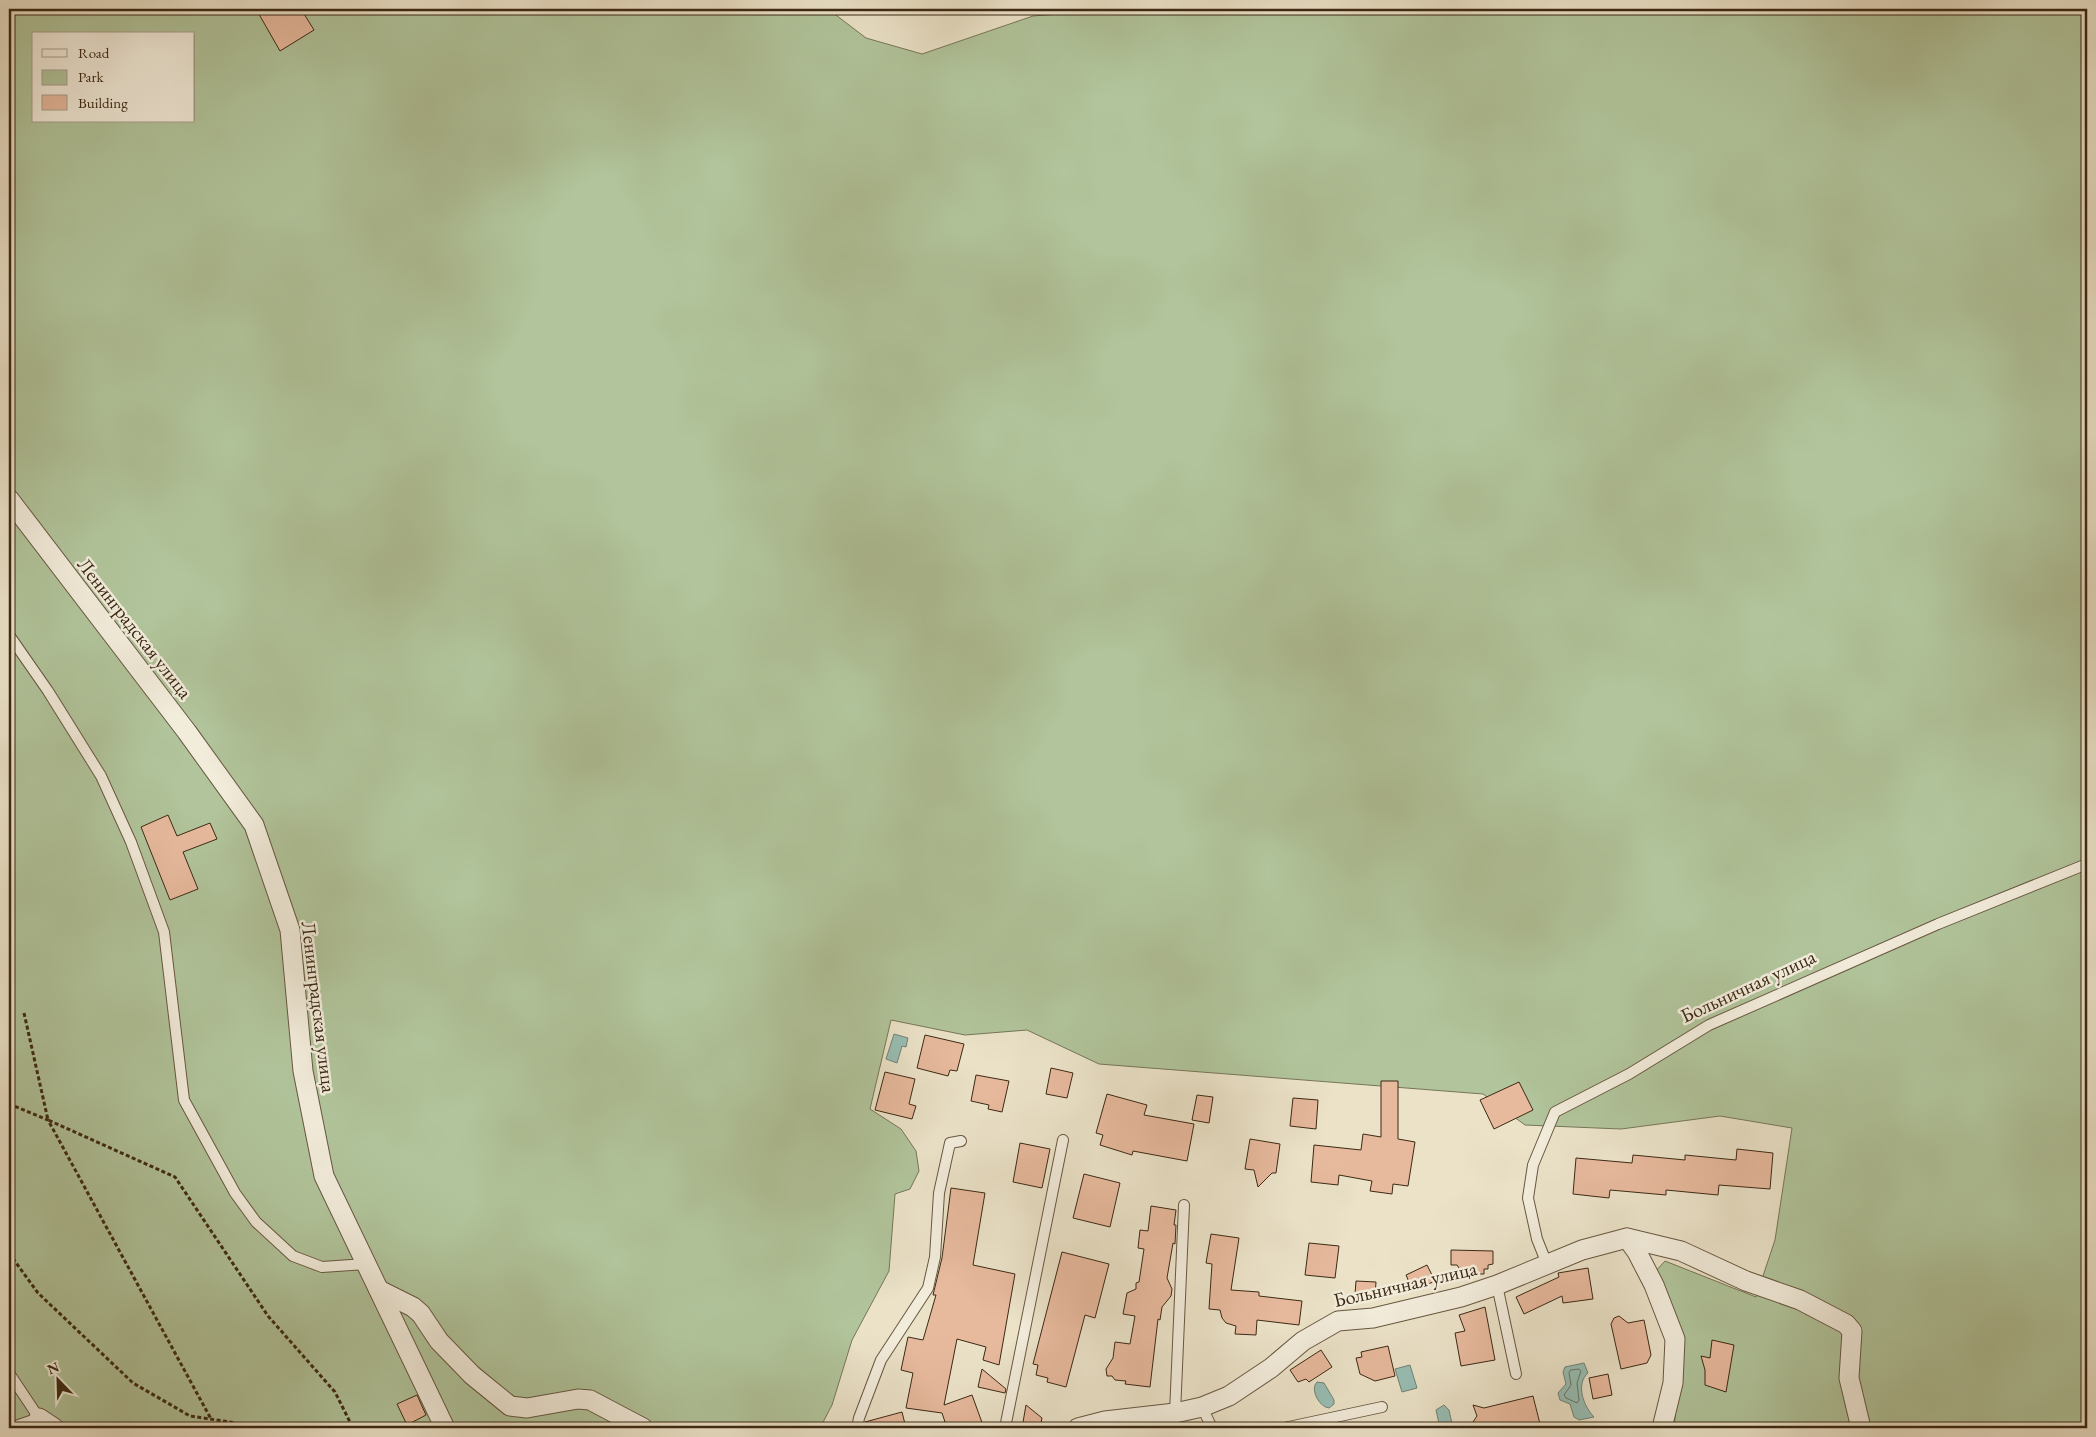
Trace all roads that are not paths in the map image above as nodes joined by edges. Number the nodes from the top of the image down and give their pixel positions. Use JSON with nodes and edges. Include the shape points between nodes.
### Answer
{"nodes":[{"id":1,"x":9,"y":499,"type":"edge"},
{"id":2,"x":9,"y":635,"type":"edge"},
{"id":3,"x":2087,"y":864,"type":"edge"},
{"id":4,"x":1063,"y":1140,"type":"dead end"},
{"id":5,"x":961,"y":1141,"type":"dead end"},
{"id":6,"x":1184,"y":1205,"type":"dead end"},
{"id":7,"x":1627,"y":1238,"type":"junction"},
{"id":8,"x":366,"y":1264,"type":"junction"},
{"id":9,"x":1547,"y":1264,"type":"junction"},
{"id":10,"x":1497,"y":1285,"type":"junction"},
{"id":11,"x":379,"y":1290,"type":"junction"},
{"id":12,"x":9,"y":1374,"type":"edge"},
{"id":13,"x":1516,"y":1374,"type":"dead end"},
{"id":14,"x":1202,"y":1407,"type":"junction"},
{"id":15,"x":1382,"y":1407,"type":"dead end"},
{"id":16,"x":1177,"y":1421,"type":"edge"},
{"id":17,"x":47,"y":1423,"type":"edge"},
{"id":18,"x":10,"y":1428,"type":"edge"},
{"id":19,"x":444,"y":1428,"type":"edge"},
{"id":20,"x":643,"y":1428,"type":"edge"},
{"id":21,"x":856,"y":1428,"type":"edge"},
{"id":22,"x":1005,"y":1428,"type":"edge"},
{"id":23,"x":1078,"y":1428,"type":"edge"},
{"id":24,"x":1212,"y":1428,"type":"edge"},
{"id":25,"x":1284,"y":1428,"type":"edge"},
{"id":26,"x":1662,"y":1428,"type":"edge"},
{"id":27,"x":1861,"y":1428,"type":"edge"}],
"edges":[{"from":1,"to":8,"type":"street","name":"Ленинградская улица","via":[[254,825],[290,930],[303,1071],[324,1176]]},
{"from":2,"to":8,"type":"lane","via":[[101,776],[131,842],[164,932],[184,1100],[234,1192],[256,1222],[293,1256],[322,1267]]},
{"from":3,"to":9,"type":"lane","name":"Больничная улица","via":[[1938,924],[1709,1025],[1629,1074],[1555,1112],[1533,1165],[1528,1198]]},
{"from":4,"to":22,"type":"lane"},
{"from":5,"to":21,"type":"lane","via":[[950,1143],[928,1288],[881,1360]]},
{"from":6,"to":16,"type":"lane"},
{"from":7,"to":9,"type":"street","name":"Больничная улица"},
{"from":7,"to":26,"type":"street","via":[[1654,1285],[1675,1339],[1673,1383]]},
{"from":7,"to":27,"type":"street","name":"Больничная улица","via":[[1681,1251],[1746,1281],[1800,1300],[1846,1324],[1852,1331],[1849,1378]]},
{"from":8,"to":11,"type":"street","name":"Ленинградская улица"},
{"from":9,"to":10,"type":"street","name":"Больничная улица"},
{"from":10,"to":13,"type":"lane"},
{"from":10,"to":14,"type":"street","name":"Больничная улица","via":[[1373,1318],[1338,1321],[1303,1341],[1271,1368],[1229,1396]]},
{"from":11,"to":19,"type":"street","name":"Ленинградская улица"},
{"from":11,"to":20,"type":"street","via":[[421,1314],[438,1341],[510,1406],[527,1408],[578,1399],[590,1400]]},
{"from":12,"to":17,"type":"lane"},
{"from":14,"to":16,"type":"street","name":"Больничная улица"},
{"from":14,"to":24,"type":"lane"},
{"from":15,"to":25,"type":"lane"},
{"from":16,"to":23,"type":"street","name":"Больничная улица","via":[[1105,1421]]},
{"from":17,"to":18,"type":"lane"}]}
